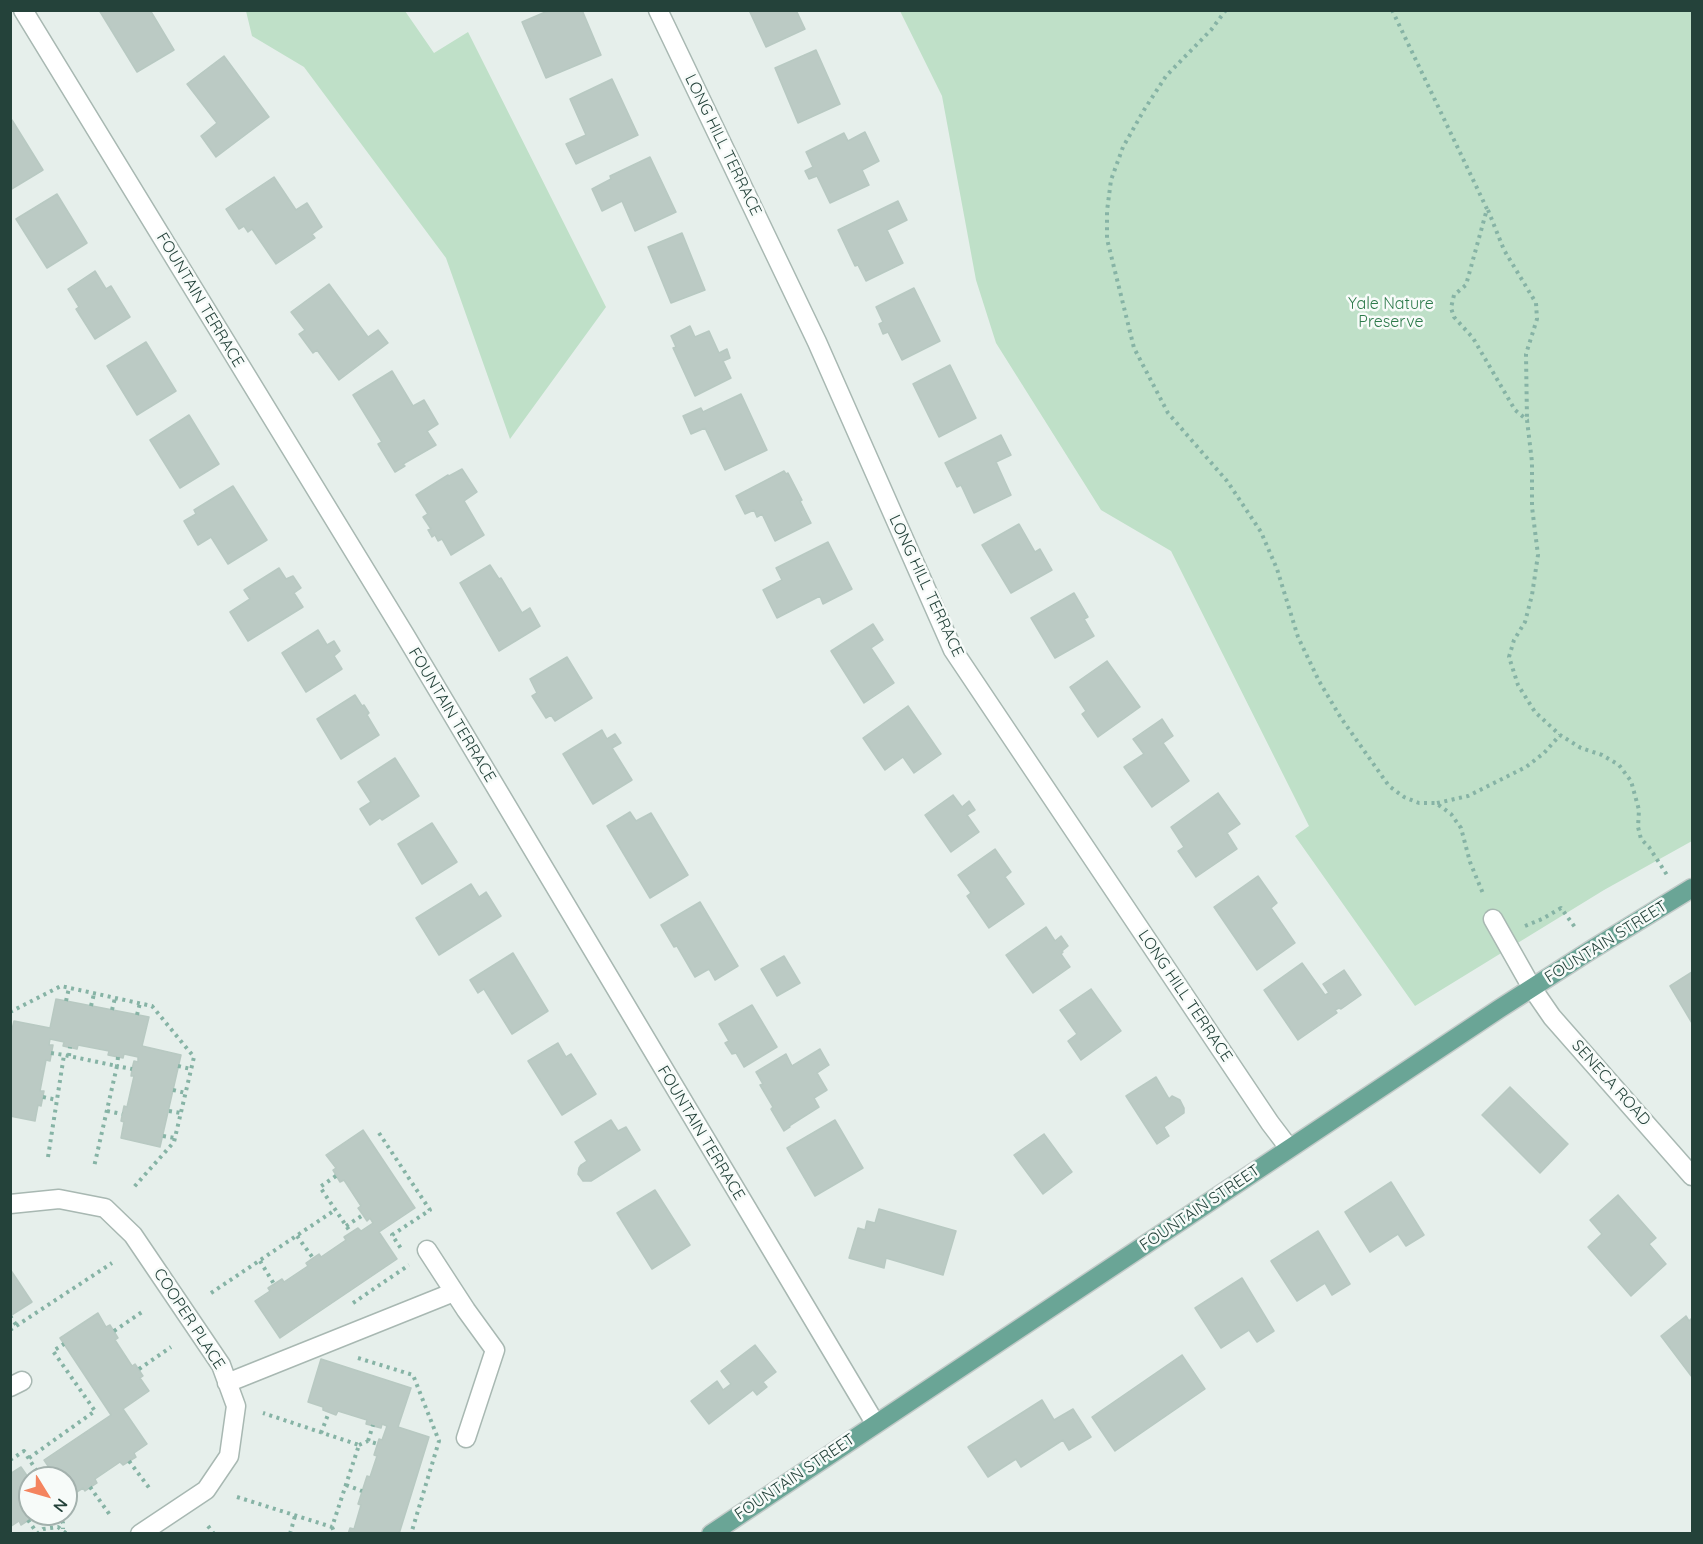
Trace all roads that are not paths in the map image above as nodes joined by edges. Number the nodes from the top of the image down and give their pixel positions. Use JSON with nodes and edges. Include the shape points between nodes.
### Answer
{"nodes":[{"id":1,"x":23,"y":10,"type":"edge"},
{"id":2,"x":658,"y":10,"type":"edge"},
{"id":3,"x":1685,"y":893,"type":"edge"},
{"id":4,"x":1493,"y":919,"type":"road end"},
{"id":5,"x":1532,"y":988,"type":"junction"},
{"id":6,"x":1289,"y":1148,"type":"junction"},
{"id":7,"x":1692,"y":1176,"type":"edge"},
{"id":8,"x":10,"y":1204,"type":"edge"},
{"id":9,"x":427,"y":1250,"type":"dead end"},
{"id":10,"x":454,"y":1292,"type":"junction"},
{"id":11,"x":227,"y":1383,"type":"junction"},
{"id":12,"x":875,"y":1423,"type":"junction"},
{"id":13,"x":466,"y":1438,"type":"dead end"},
{"id":14,"x":140,"y":1533,"type":"edge"},
{"id":15,"x":711,"y":1533,"type":"edge"}],
"edges":[{"from":1,"to":12,"type":"street","name":"FOUNTAIN TERRACE","via":[[405,635]]},
{"from":2,"to":6,"type":"street","name":"LONG HILL TERRACE","via":[[817,342],[953,650]]},
{"from":3,"to":5,"type":"main road","name":"FOUNTAIN STREET"},
{"from":4,"to":5,"type":"street","name":"SENECA ROAD"},
{"from":5,"to":6,"type":"main road","name":"FOUNTAIN STREET"},
{"from":5,"to":7,"type":"street","name":"SENECA ROAD","via":[[1552,1017]]},
{"from":6,"to":12,"type":"main road","name":"FOUNTAIN STREET"},
{"from":8,"to":11,"type":"street","name":"COOPER PLACE","via":[[59,1199],[105,1209],[134,1234],[221,1365]]},
{"from":9,"to":10,"type":"street"},
{"from":10,"to":11,"type":"street"},
{"from":10,"to":13,"type":"street","via":[[495,1350]]},
{"from":11,"to":14,"type":"street","name":"COOPER PLACE","via":[[236,1406],[229,1456],[206,1490]]},
{"from":12,"to":15,"type":"main road","name":"FOUNTAIN STREET"}]}
